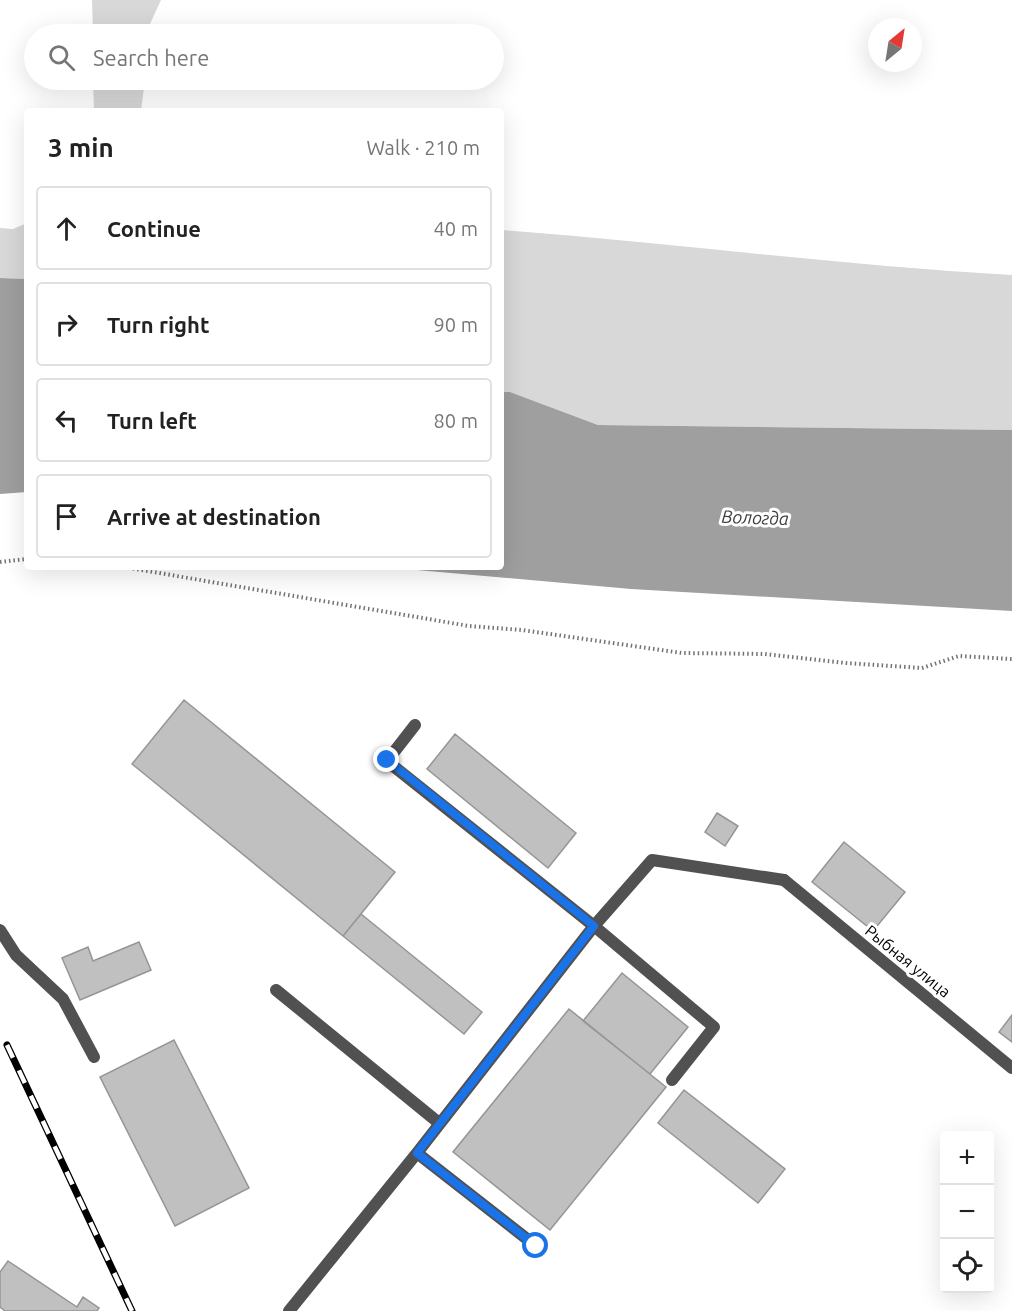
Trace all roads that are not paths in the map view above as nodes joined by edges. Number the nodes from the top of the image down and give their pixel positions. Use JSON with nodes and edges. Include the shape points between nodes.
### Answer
{"nodes":[{"id":1,"x":415,"y":725,"type":"dead end"},
{"id":2,"x":594,"y":926,"type":"junction"},
{"id":3,"x":0,"y":930,"type":"edge"},
{"id":4,"x":276,"y":990,"type":"dead end"},
{"id":5,"x":94,"y":1057,"type":"dead end"},
{"id":6,"x":1012,"y":1068,"type":"edge"},
{"id":7,"x":672,"y":1080,"type":"dead end"},
{"id":8,"x":439,"y":1123,"type":"junction"},
{"id":9,"x":417,"y":1153,"type":"junction"},
{"id":10,"x":536,"y":1246,"type":"dead end"},
{"id":11,"x":289,"y":1311,"type":"edge"}],
"edges":[{"from":1,"to":2,"type":"street","via":[[387,760]]},
{"from":2,"to":6,"type":"street","name":"Рыбная улица","via":[[652,860],[784,880]]},
{"from":2,"to":7,"type":"street","via":[[714,1027]]},
{"from":2,"to":8,"type":"street"},
{"from":3,"to":5,"type":"street","via":[[16,955],[63,999]]},
{"from":4,"to":8,"type":"street"},
{"from":8,"to":9,"type":"street"},
{"from":9,"to":10,"type":"street"},
{"from":9,"to":11,"type":"street"}]}
